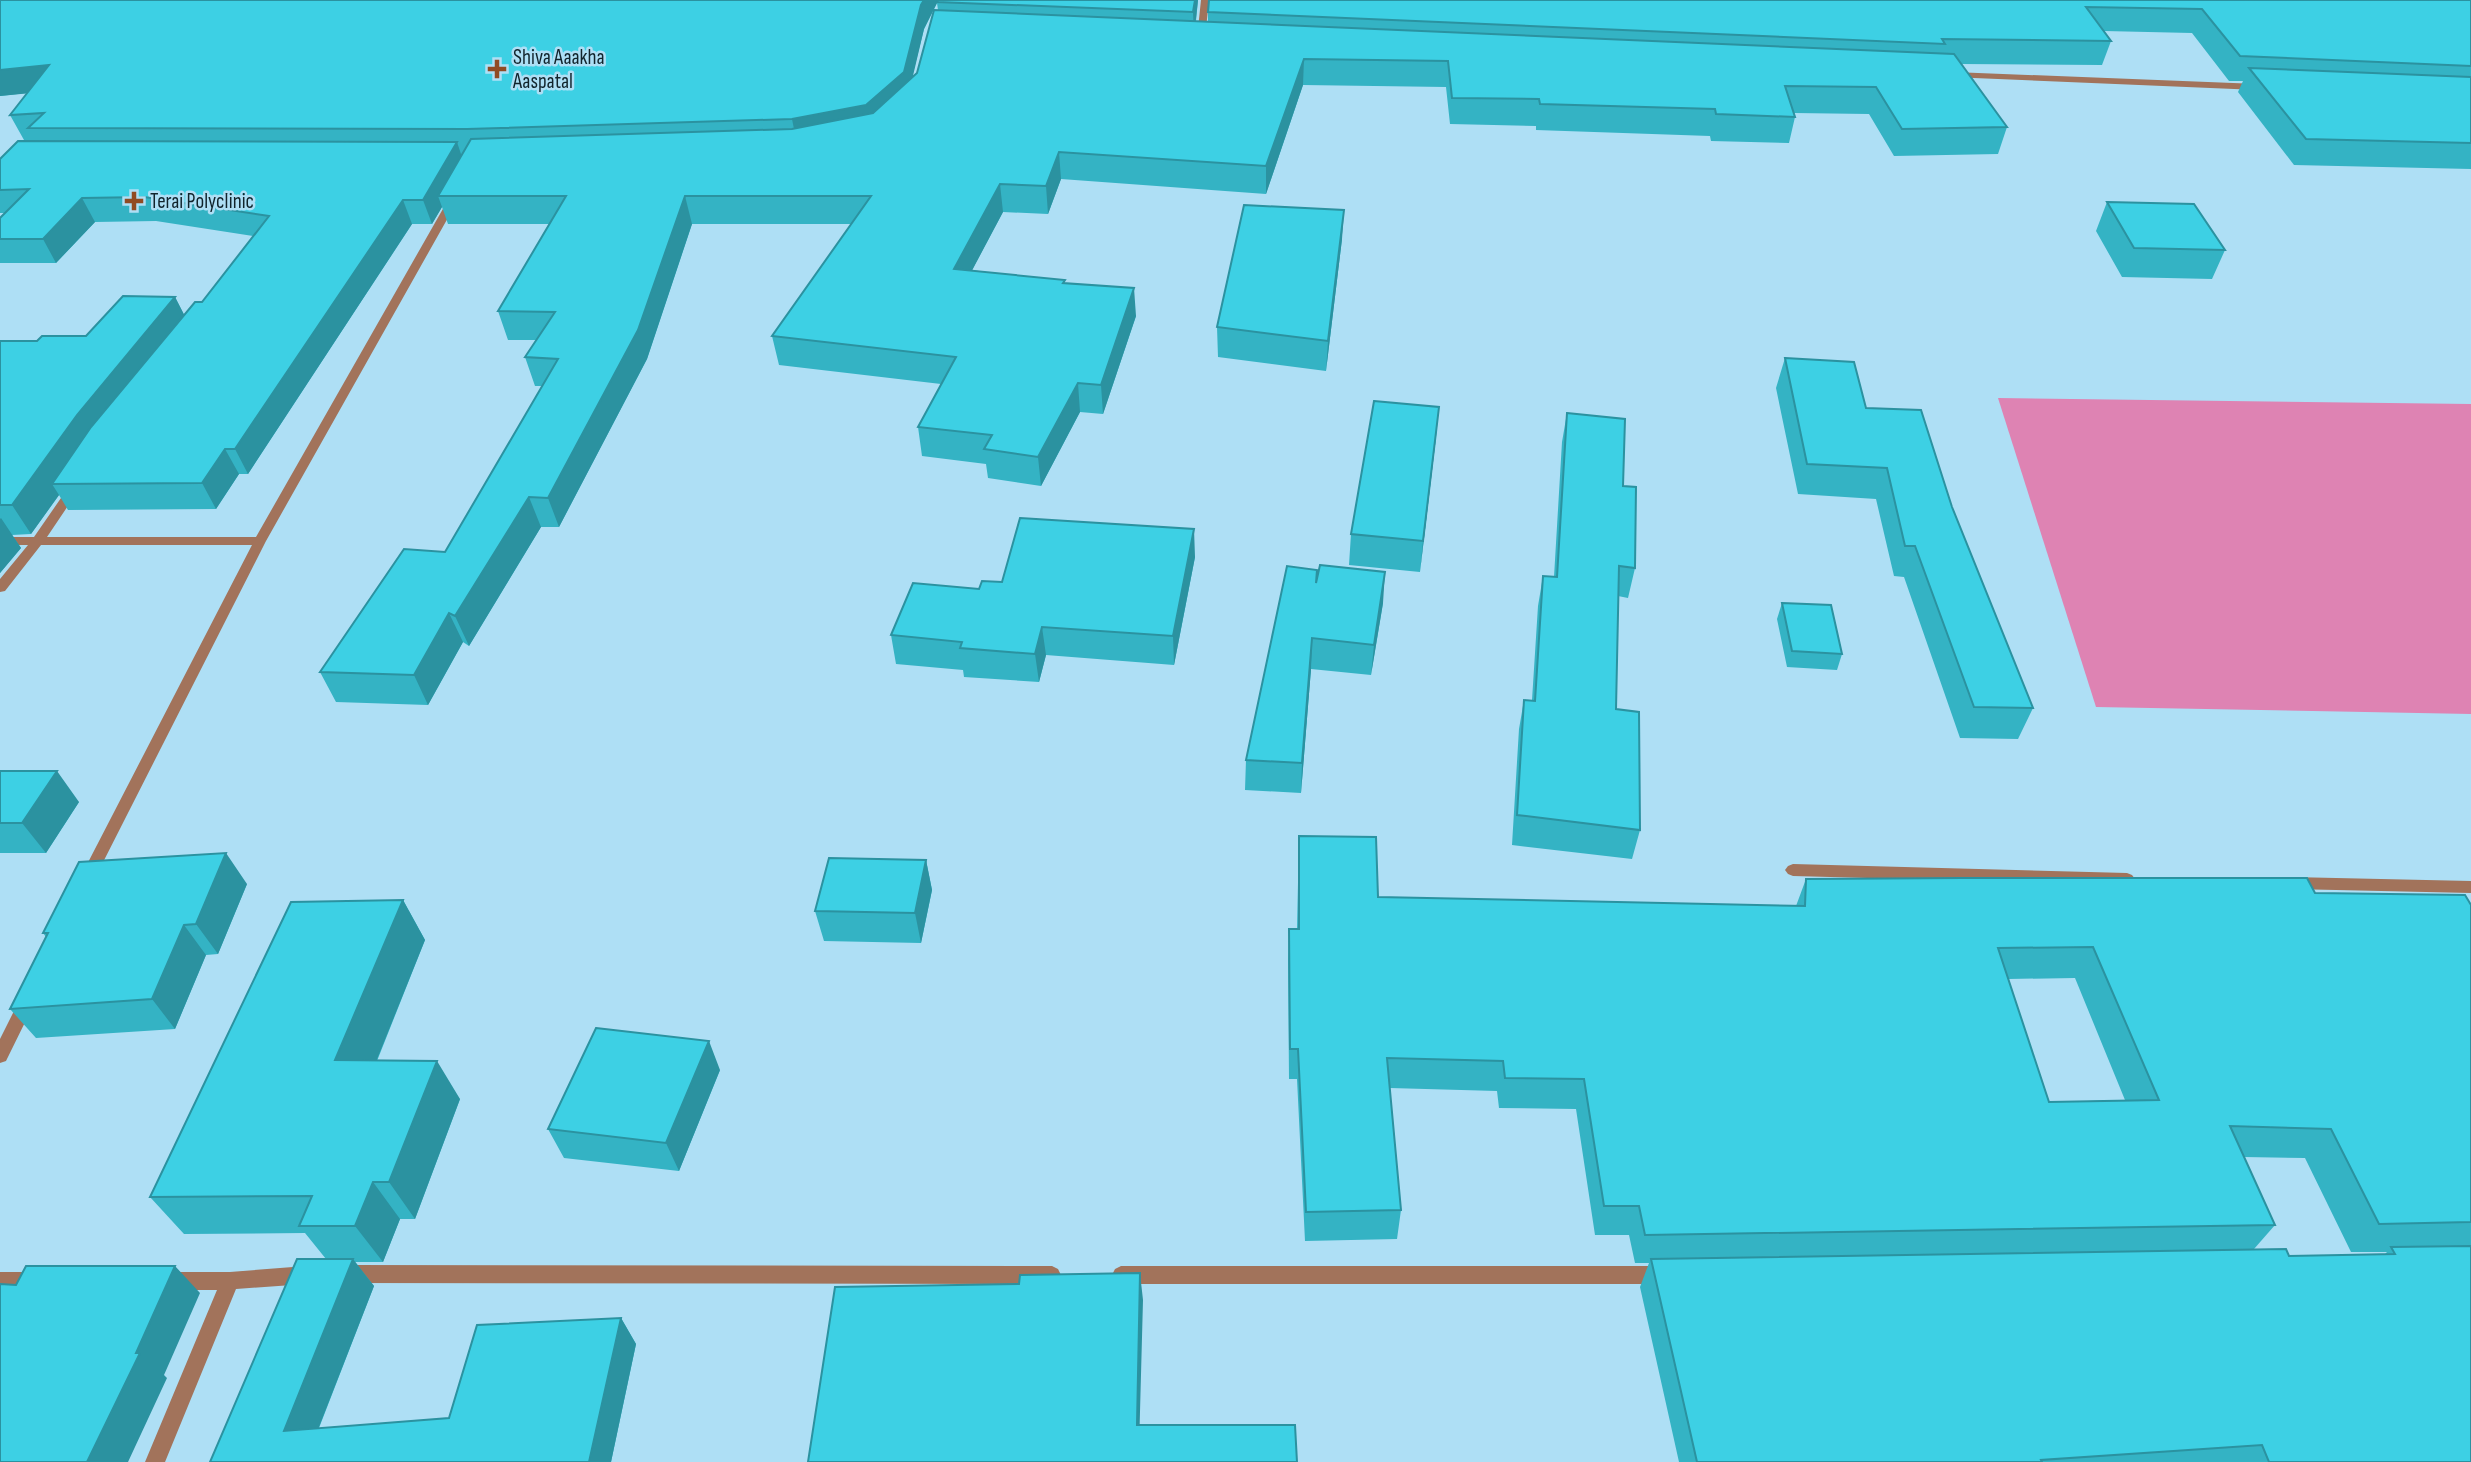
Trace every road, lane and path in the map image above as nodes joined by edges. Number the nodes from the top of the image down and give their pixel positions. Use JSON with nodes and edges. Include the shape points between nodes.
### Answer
{"nodes":[{"id":1,"x":1205,"y":0,"type":"edge"},
{"id":2,"x":1187,"y":42,"type":"edge"},
{"id":3,"x":1200,"y":43,"type":"junction"},
{"id":4,"x":1214,"y":43,"type":"edge"},
{"id":5,"x":1946,"y":74,"type":"edge"},
{"id":6,"x":2262,"y":87,"type":"edge"},
{"id":7,"x":462,"y":183,"type":"edge"},
{"id":8,"x":85,"y":472,"type":"edge"},
{"id":9,"x":0,"y":541,"type":"edge"},
{"id":10,"x":38,"y":541,"type":"junction"},
{"id":11,"x":260,"y":541,"type":"junction"},
{"id":12,"x":0,"y":588,"type":"edge"},
{"id":13,"x":1793,"y":870,"type":"dead end"},
{"id":14,"x":2139,"y":879,"type":"edge"},
{"id":15,"x":2277,"y":882,"type":"edge"},
{"id":16,"x":2471,"y":887,"type":"edge"},
{"id":17,"x":82,"y":890,"type":"edge"},
{"id":18,"x":34,"y":986,"type":"edge"},
{"id":19,"x":0,"y":1056,"type":"edge"},
{"id":20,"x":1069,"y":1275,"type":"edge"},
{"id":21,"x":1097,"y":1275,"type":"edge"},
{"id":22,"x":1683,"y":1275,"type":"edge"},
{"id":23,"x":0,"y":1281,"type":"edge"},
{"id":24,"x":54,"y":1281,"type":"edge"},
{"id":25,"x":149,"y":1281,"type":"edge"},
{"id":26,"x":230,"y":1281,"type":"junction"},
{"id":27,"x":155,"y":1462,"type":"edge"}],
"edges":[{"from":1,"to":3,"type":"street"},
{"from":2,"to":3,"type":"street"},
{"from":3,"to":4,"type":"street"},
{"from":5,"to":6,"type":"street"},
{"from":7,"to":11,"type":"street"},
{"from":8,"to":10,"type":"street"},
{"from":9,"to":10,"type":"street"},
{"from":10,"to":11,"type":"street"},
{"from":10,"to":12,"type":"street"},
{"from":11,"to":17,"type":"street"},
{"from":13,"to":14,"type":"street"},
{"from":15,"to":16,"type":"street"},
{"from":18,"to":19,"type":"street"},
{"from":20,"to":26,"type":"street","via":[[314,1274]]},
{"from":21,"to":22,"type":"street"},
{"from":23,"to":24,"type":"street"},
{"from":25,"to":26,"type":"street"},
{"from":26,"to":27,"type":"street"}]}
